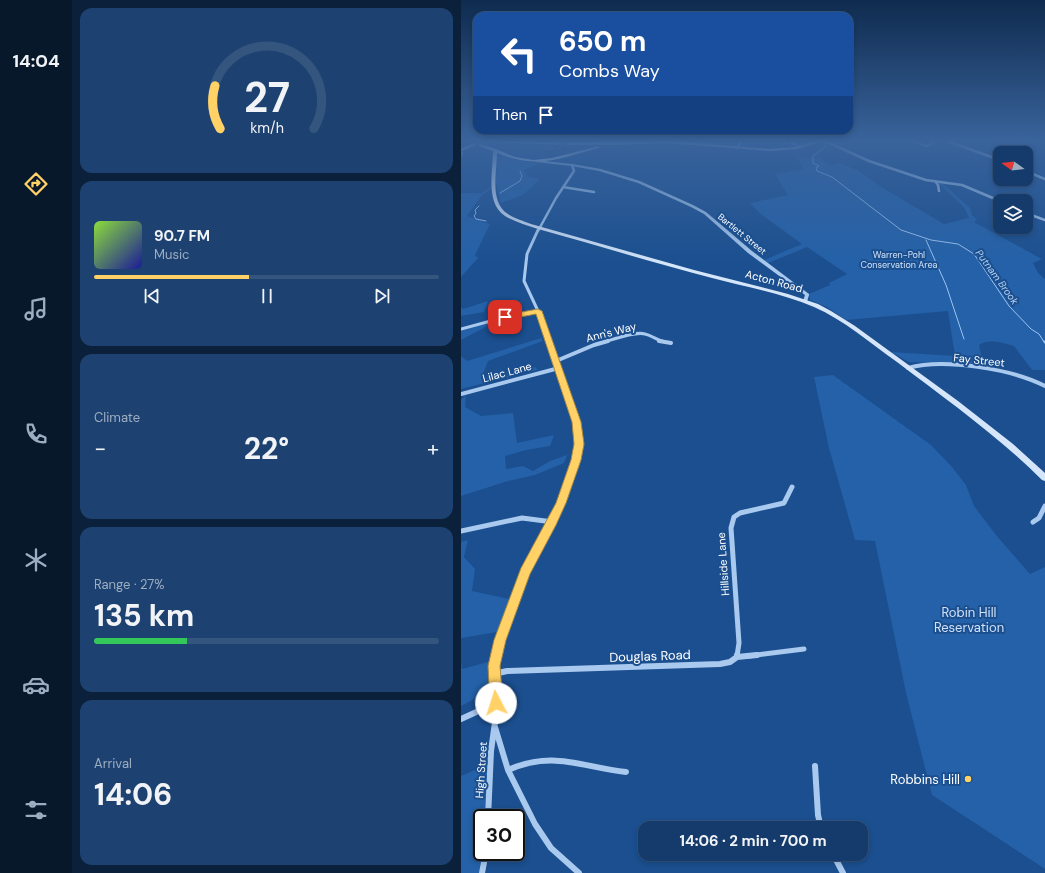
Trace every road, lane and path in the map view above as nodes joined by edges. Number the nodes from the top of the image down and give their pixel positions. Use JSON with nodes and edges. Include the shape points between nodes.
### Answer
{"nodes":[{"id":1,"x":493,"y":182,"type":"edge"},
{"id":2,"x":567,"y":182,"type":"edge"},
{"id":3,"x":638,"y":182,"type":"edge"},
{"id":4,"x":936,"y":182,"type":"edge"},
{"id":5,"x":940,"y":182,"type":"edge"},
{"id":6,"x":563,"y":187,"type":"junction"},
{"id":7,"x":939,"y":191,"type":"dead end"},
{"id":8,"x":594,"y":192,"type":"dead end"},
{"id":9,"x":993,"y":198,"type":"edge"},
{"id":10,"x":1033,"y":216,"type":"edge"},
{"id":11,"x":1045,"y":220,"type":"edge"},
{"id":12,"x":541,"y":227,"type":"junction"},
{"id":13,"x":805,"y":301,"type":"junction"},
{"id":14,"x":538,"y":311,"type":"junction"},
{"id":15,"x":461,"y":329,"type":"edge"},
{"id":16,"x":671,"y":343,"type":"dead end"},
{"id":17,"x":556,"y":361,"type":"junction"},
{"id":18,"x":559,"y":368,"type":"junction"},
{"id":19,"x":908,"y":368,"type":"junction"},
{"id":20,"x":1045,"y":386,"type":"edge"},
{"id":21,"x":461,"y":394,"type":"edge"},
{"id":22,"x":1045,"y":478,"type":"edge"},
{"id":23,"x":792,"y":487,"type":"dead end"},
{"id":24,"x":1045,"y":506,"type":"edge"},
{"id":25,"x":553,"y":522,"type":"junction"},
{"id":26,"x":1033,"y":522,"type":"dead end"},
{"id":27,"x":461,"y":531,"type":"edge"},
{"id":28,"x":804,"y":650,"type":"dead end"},
{"id":29,"x":737,"y":657,"type":"junction"},
{"id":30,"x":494,"y":674,"type":"junction"},
{"id":31,"x":496,"y":703,"type":"junction"},
{"id":32,"x":461,"y":719,"type":"edge"},
{"id":33,"x":495,"y":727,"type":"junction"},
{"id":34,"x":815,"y":766,"type":"dead end"},
{"id":35,"x":508,"y":770,"type":"junction"},
{"id":36,"x":626,"y":772,"type":"dead end"},
{"id":37,"x":488,"y":809,"type":"edge"},
{"id":38,"x":819,"y":821,"type":"edge"},
{"id":39,"x":484,"y":861,"type":"edge"},
{"id":40,"x":837,"y":861,"type":"edge"},
{"id":41,"x":482,"y":873,"type":"edge"},
{"id":42,"x":579,"y":873,"type":"edge"},
{"id":43,"x":843,"y":873,"type":"edge"}],
"edges":[{"from":1,"to":12,"type":"main road","name":"Acton Road","via":[[501,210],[513,218]]},
{"from":2,"to":6,"type":"street","name":"High Street"},
{"from":3,"to":13,"type":"street","name":"Bartlett Street","via":[[705,213],[750,252],[807,295]]},
{"from":4,"to":7,"type":"street"},
{"from":5,"to":9,"type":"street","via":[[962,185]]},
{"from":6,"to":8,"type":"street"},
{"from":6,"to":12,"type":"street","name":"High Street"},
{"from":10,"to":11,"type":"street"},
{"from":12,"to":13,"type":"main road","name":"Acton Road"},
{"from":12,"to":14,"type":"street","name":"High Street","via":[[527,254],[524,279]]},
{"from":13,"to":19,"type":"main road","name":"Acton Road","via":[[835,315]]},
{"from":14,"to":15,"type":"street","via":[[498,318]]},
{"from":14,"to":17,"type":"street","name":"High Street"},
{"from":16,"to":17,"type":"street","name":"Ann's Way","via":[[638,333],[594,345]]},
{"from":17,"to":18,"type":"street","name":"High Street"},
{"from":18,"to":21,"type":"street","name":"Lilac Lane"},
{"from":18,"to":25,"type":"street","name":"High Street","via":[[577,422],[579,444],[573,469]]},
{"from":19,"to":20,"type":"street","name":"Fay Street","via":[[932,364],[1014,373]]},
{"from":19,"to":22,"type":"main road","name":"Acton Road","via":[[1000,436]]},
{"from":23,"to":29,"type":"street","name":"Hillside Lane","via":[[783,503],[736,514],[732,521],[739,643]]},
{"from":24,"to":26,"type":"street","via":[[1039,518]]},
{"from":25,"to":27,"type":"street","via":[[522,518]]},
{"from":25,"to":30,"type":"street","name":"High Street","via":[[522,579],[497,647]]},
{"from":28,"to":29,"type":"street","name":"Douglas Road"},
{"from":29,"to":30,"type":"street","name":"Douglas Road","via":[[721,664],[507,671]]},
{"from":30,"to":31,"type":"street","name":"High Street"},
{"from":31,"to":32,"type":"street"},
{"from":31,"to":33,"type":"street","name":"High Street"},
{"from":33,"to":35,"type":"street"},
{"from":33,"to":37,"type":"street","name":"High Street","via":[[491,751]]},
{"from":34,"to":38,"type":"street"},
{"from":35,"to":36,"type":"street","via":[[518,765],[556,759]]},
{"from":35,"to":42,"type":"street","via":[[515,788],[545,840]]},
{"from":39,"to":41,"type":"street"},
{"from":40,"to":43,"type":"street"}]}
